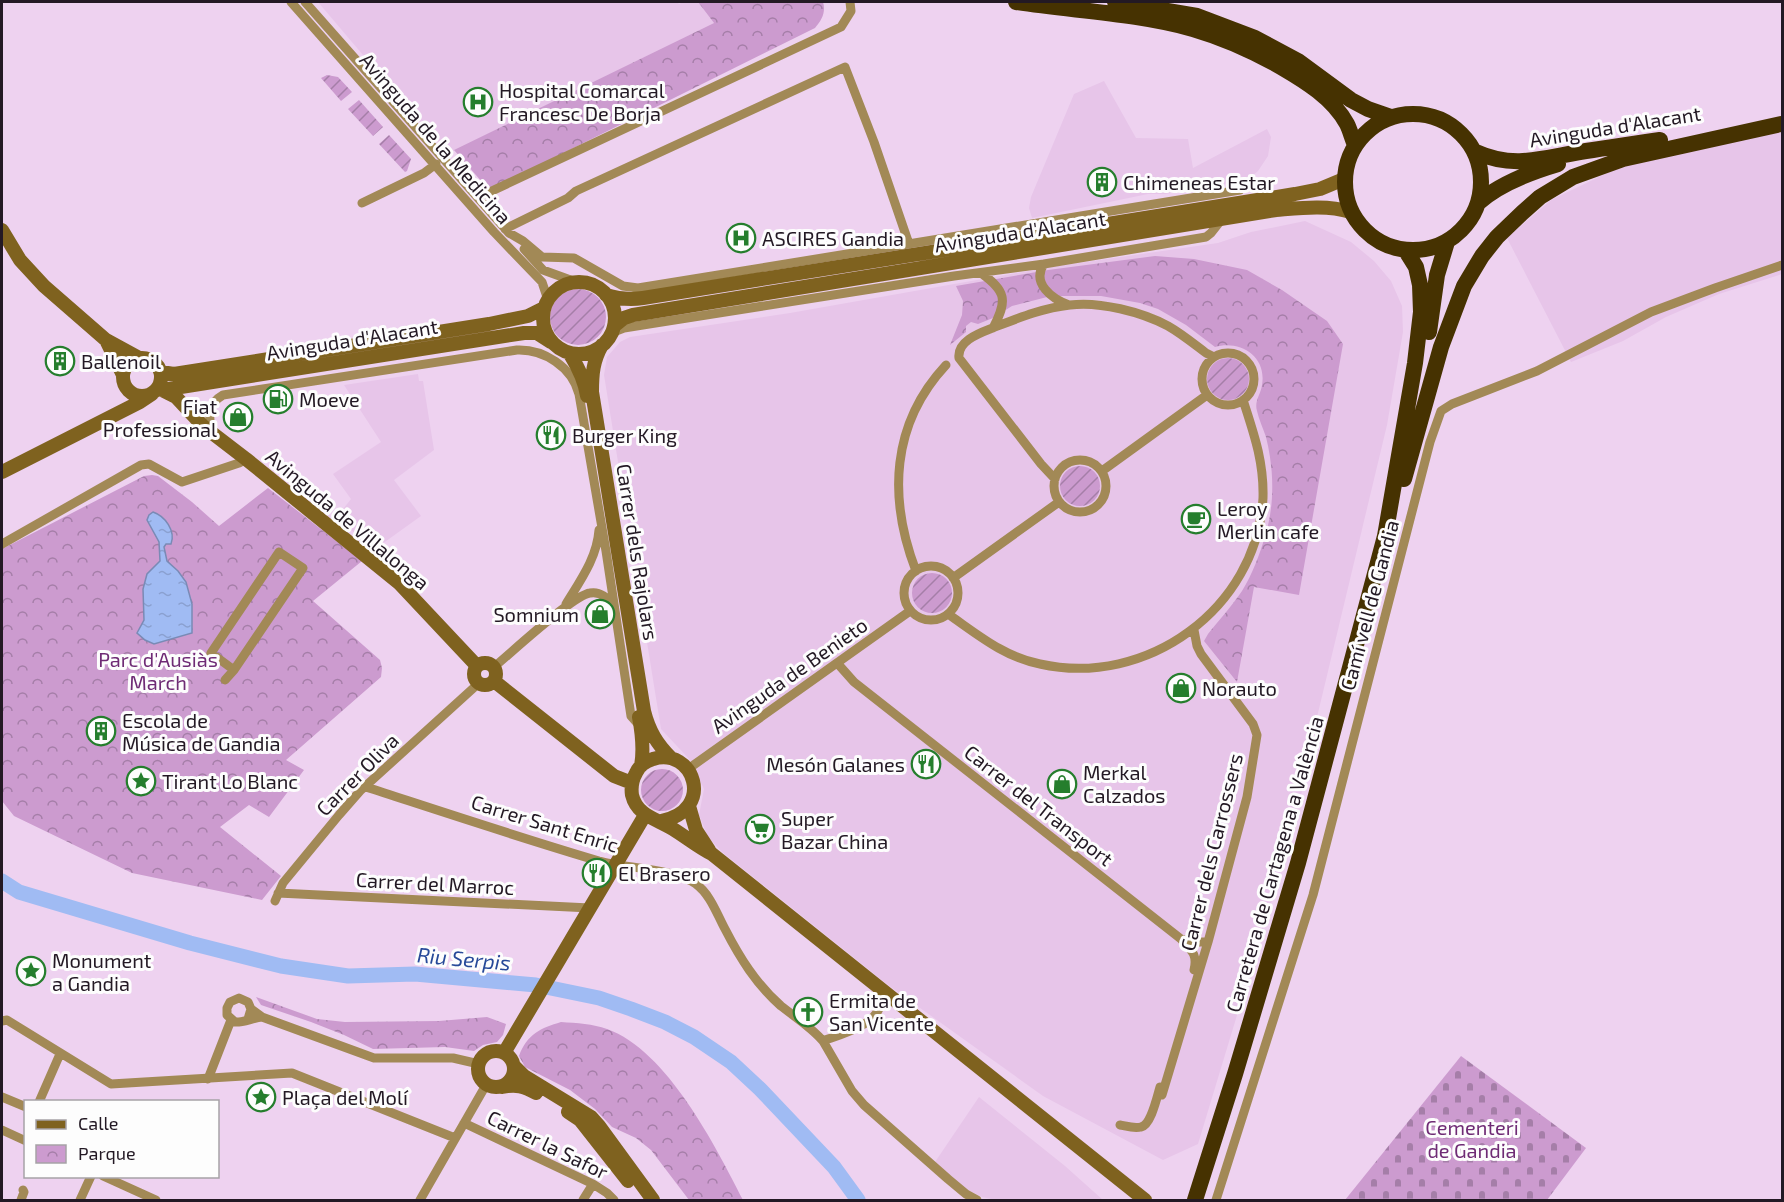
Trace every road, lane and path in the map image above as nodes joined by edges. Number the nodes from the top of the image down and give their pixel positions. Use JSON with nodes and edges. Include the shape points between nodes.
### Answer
{"nodes":[{"id":1,"x":291,"y":2,"type":"edge"},
{"id":2,"x":305,"y":2,"type":"edge"},
{"id":3,"x":850,"y":2,"type":"edge"},
{"id":4,"x":1016,"y":2,"type":"edge"},
{"id":5,"x":1115,"y":2,"type":"edge"},
{"id":6,"x":1391,"y":117,"type":"junction"},
{"id":7,"x":1782,"y":124,"type":"edge"},
{"id":8,"x":1726,"y":129,"type":"junction"},
{"id":9,"x":1355,"y":145,"type":"junction"},
{"id":10,"x":1476,"y":152,"type":"junction"},
{"id":11,"x":436,"y":164,"type":"junction"},
{"id":12,"x":1344,"y":179,"type":"junction"},
{"id":13,"x":1240,"y":190,"type":"dead end"},
{"id":14,"x":479,"y":197,"type":"junction"},
{"id":15,"x":362,"y":202,"type":"dead end"},
{"id":16,"x":1478,"y":203,"type":"junction"},
{"id":17,"x":1351,"y":212,"type":"junction"},
{"id":18,"x":1222,"y":219,"type":"junction"},
{"id":19,"x":2,"y":230,"type":"edge"},
{"id":20,"x":507,"y":231,"type":"junction"},
{"id":21,"x":1447,"y":242,"type":"junction"},
{"id":22,"x":909,"y":244,"type":"junction"},
{"id":23,"x":1406,"y":251,"type":"junction"},
{"id":24,"x":1044,"y":264,"type":"junction"},
{"id":25,"x":1782,"y":265,"type":"edge"},
{"id":26,"x":981,"y":273,"type":"junction"},
{"id":27,"x":576,"y":282,"type":"junction"},
{"id":28,"x":623,"y":286,"type":"joint"},
{"id":29,"x":606,"y":295,"type":"junction"},
{"id":30,"x":546,"y":304,"type":"junction"},
{"id":31,"x":1069,"y":305,"type":"junction"},
{"id":32,"x":993,"y":328,"type":"junction"},
{"id":33,"x":613,"y":329,"type":"junction"},
{"id":34,"x":496,"y":337,"type":"junction"},
{"id":35,"x":106,"y":340,"type":"junction"},
{"id":36,"x":551,"y":342,"type":"junction"},
{"id":37,"x":602,"y":345,"type":"junction"},
{"id":38,"x":570,"y":354,"type":"junction"},
{"id":39,"x":482,"y":356,"type":"junction"},
{"id":40,"x":1214,"y":357,"type":"junction"},
{"id":41,"x":139,"y":358,"type":"junction"},
{"id":42,"x":946,"y":365,"type":"dead end"},
{"id":43,"x":161,"y":372,"type":"junction"},
{"id":44,"x":125,"y":382,"type":"junction"},
{"id":45,"x":211,"y":383,"type":"junction"},
{"id":46,"x":249,"y":391,"type":"junction"},
{"id":47,"x":157,"y":392,"type":"junction"},
{"id":48,"x":1206,"y":394,"type":"junction"},
{"id":49,"x":1244,"y":400,"type":"junction"},
{"id":50,"x":108,"y":417,"type":"junction"},
{"id":51,"x":213,"y":434,"type":"junction"},
{"id":52,"x":246,"y":459,"type":"junction"},
{"id":53,"x":1102,"y":471,"type":"junction"},
{"id":54,"x":2,"y":472,"type":"edge"},
{"id":55,"x":1055,"y":479,"type":"junction"},
{"id":56,"x":1059,"y":502,"type":"junction"},
{"id":57,"x":599,"y":510,"type":"junction"},
{"id":58,"x":1389,"y":512,"type":"junction"},
{"id":59,"x":1385,"y":536,"type":"junction"},
{"id":60,"x":2,"y":544,"type":"edge"},
{"id":61,"x":916,"y":571,"type":"junction"},
{"id":62,"x":953,"y":578,"type":"junction"},
{"id":63,"x":614,"y":608,"type":"junction"},
{"id":64,"x":562,"y":609,"type":"junction"},
{"id":65,"x":910,"y":611,"type":"junction"},
{"id":66,"x":948,"y":614,"type":"junction"},
{"id":67,"x":1194,"y":630,"type":"junction"},
{"id":68,"x":838,"y":664,"type":"junction"},
{"id":69,"x":477,"y":666,"type":"junction"},
{"id":70,"x":234,"y":670,"type":"junction"},
{"id":71,"x":494,"y":674,"type":"junction"},
{"id":72,"x":225,"y":680,"type":"dead end"},
{"id":73,"x":479,"y":684,"type":"junction"},
{"id":74,"x":642,"y":729,"type":"junction"},
{"id":75,"x":671,"y":758,"type":"junction"},
{"id":76,"x":641,"y":766,"type":"junction"},
{"id":77,"x":688,"y":770,"type":"junction"},
{"id":78,"x":632,"y":783,"type":"junction"},
{"id":79,"x":366,"y":787,"type":"junction"},
{"id":80,"x":690,"y":806,"type":"junction"},
{"id":81,"x":645,"y":815,"type":"junction"},
{"id":82,"x":661,"y":821,"type":"junction"},
{"id":83,"x":712,"y":854,"type":"junction"},
{"id":84,"x":615,"y":864,"type":"junction"},
{"id":85,"x":277,"y":897,"type":"joint"},
{"id":86,"x":590,"y":908,"type":"junction"},
{"id":87,"x":1181,"y":939,"type":"junction"},
{"id":88,"x":1208,"y":942,"type":"junction"},
{"id":89,"x":880,"y":1002,"type":"dead end"},
{"id":90,"x":249,"y":1014,"type":"junction"},
{"id":91,"x":231,"y":1020,"type":"junction"},
{"id":92,"x":2,"y":1021,"type":"edge"},
{"id":93,"x":823,"y":1041,"type":"junction"},
{"id":94,"x":504,"y":1053,"type":"junction"},
{"id":95,"x":60,"y":1054,"type":"junction"},
{"id":96,"x":479,"y":1064,"type":"junction"},
{"id":97,"x":514,"y":1066,"type":"junction"},
{"id":98,"x":208,"y":1079,"type":"junction"},
{"id":99,"x":486,"y":1085,"type":"junction"},
{"id":100,"x":502,"y":1087,"type":"junction"},
{"id":101,"x":1162,"y":1095,"type":"dead end"},
{"id":102,"x":2,"y":1097,"type":"edge"},
{"id":103,"x":39,"y":1100,"type":"edge"},
{"id":104,"x":24,"y":1106,"type":"edge"},
{"id":105,"x":464,"y":1123,"type":"junction"},
{"id":106,"x":1120,"y":1125,"type":"dead end"},
{"id":107,"x":2,"y":1130,"type":"edge"},
{"id":108,"x":455,"y":1138,"type":"junction"},
{"id":109,"x":24,"y":1140,"type":"edge"},
{"id":110,"x":90,"y":1178,"type":"edge"},
{"id":111,"x":107,"y":1178,"type":"edge"},
{"id":112,"x":592,"y":1184,"type":"junction"},
{"id":113,"x":23,"y":1190,"type":"dead end"},
{"id":114,"x":1141,"y":1197,"type":"edge"},
{"id":115,"x":21,"y":1200,"type":"edge"},
{"id":116,"x":80,"y":1200,"type":"edge"},
{"id":117,"x":156,"y":1200,"type":"edge"},
{"id":118,"x":420,"y":1200,"type":"edge"},
{"id":119,"x":583,"y":1200,"type":"edge"},
{"id":120,"x":614,"y":1200,"type":"edge"},
{"id":121,"x":642,"y":1200,"type":"edge"},
{"id":122,"x":653,"y":1200,"type":"edge"},
{"id":123,"x":977,"y":1200,"type":"edge"},
{"id":124,"x":1195,"y":1200,"type":"edge"},
{"id":125,"x":1216,"y":1200,"type":"edge"}],
"edges":[{"from":1,"to":11,"type":"street","name":"Avinguda de la Medicina"},
{"from":2,"to":14,"type":"street","name":"Avinguda de la Medicina"},
{"from":3,"to":14,"type":"street","via":[[851,11],[841,27]]},
{"from":4,"to":9,"type":"highway","via":[[1161,22],[1245,47],[1293,74],[1326,99],[1346,123]]},
{"from":5,"to":6,"type":"highway","via":[[1197,16],[1255,38],[1298,61],[1351,100]]},
{"from":6,"to":9,"type":"highway","via":[[1365,133]]},
{"from":6,"to":10,"type":"highway","via":[[1435,117],[1455,128]]},
{"from":7,"to":8,"type":"highway","name":"Avinguda d'Alacant"},
{"from":7,"to":59,"type":"highway","via":[[1654,151],[1573,177],[1540,197],[1497,237],[1464,286],[1450,320]]},
{"from":8,"to":10,"type":"highway","name":"Avinguda d'Alacant","via":[[1525,162]]},
{"from":8,"to":16,"type":"highway","name":"Avinguda d'Alacant","via":[[1578,158],[1503,186]]},
{"from":9,"to":12,"type":"highway"},
{"from":10,"to":16,"type":"highway","via":[[1481,190]]},
{"from":11,"to":15,"type":"street"},
{"from":11,"to":30,"type":"street","name":"Avinguda de la Medicina","via":[[542,282]]},
{"from":12,"to":17,"type":"highway"},
{"from":12,"to":29,"type":"main road","name":"Avinguda d'Alacant","via":[[1309,191],[632,300]]},
{"from":13,"to":22,"type":"street","name":"Avinguda d'Alacant"},
{"from":14,"to":20,"type":"street","name":"Avinguda de la Medicina"},
{"from":16,"to":21,"type":"highway","via":[[1469,221]]},
{"from":17,"to":18,"type":"main road","name":"Avinguda d'Alacant","via":[[1315,207]]},
{"from":17,"to":23,"type":"highway","via":[[1373,239]]},
{"from":18,"to":24,"type":"street","name":"Avinguda d'Alacant","via":[[1206,237]]},
{"from":18,"to":33,"type":"main road","name":"Avinguda d'Alacant","via":[[633,315]]},
{"from":19,"to":35,"type":"main road","via":[[30,272]]},
{"from":20,"to":22,"type":"street","via":[[576,191],[845,67]]},
{"from":20,"to":27,"type":"street","name":"Avinguda de la Medicina","via":[[543,270]]},
{"from":20,"to":28,"type":"street","name":"Avinguda de la Medicina","via":[[542,257],[574,258]]},
{"from":21,"to":23,"type":"highway","via":[[1420,251]]},
{"from":21,"to":58,"type":"highway","via":[[1437,275],[1416,403]]},
{"from":22,"to":28,"type":"street","name":"Avinguda d'Alacant","via":[[639,288]]},
{"from":23,"to":58,"type":"highway","via":[[1416,267],[1420,312]]},
{"from":24,"to":26,"type":"street","name":"Avinguda d'Alacant"},
{"from":24,"to":31,"type":"street","name":"Avinguda d'Alacant","via":[[1040,274],[1043,286],[1059,302]]},
{"from":25,"to":125,"type":"street","name":"Camí vell de Gandia","via":[[1651,312],[1537,371],[1441,411],[1313,895]]},
{"from":26,"to":32,"type":"street","name":"Avinguda d'Alacant","via":[[995,283],[1002,295],[1000,314]]},
{"from":26,"to":33,"type":"street","name":"Avinguda d'Alacant"},
{"from":27,"to":29,"type":"main road","via":[[593,285]]},
{"from":27,"to":30,"type":"main road","via":[[560,288]]},
{"from":29,"to":33,"type":"main road","via":[[612,304]]},
{"from":30,"to":36,"type":"main road","via":[[543,326]]},
{"from":30,"to":43,"type":"main road","name":"Avinguda d'Alacant","via":[[528,316],[489,324],[183,373]]},
{"from":31,"to":32,"type":"street"},
{"from":31,"to":40,"type":"street","via":[[1137,313],[1166,325]]},
{"from":32,"to":55,"type":"street","via":[[961,346],[959,358]]},
{"from":33,"to":37,"type":"main road"},
{"from":34,"to":36,"type":"main road","name":"Avinguda d'Alacant","via":[[537,333]]},
{"from":34,"to":39,"type":"street"},
{"from":34,"to":45,"type":"main road","name":"Avinguda d'Alacant"},
{"from":35,"to":41,"type":"main road"},
{"from":35,"to":44,"type":"main road"},
{"from":36,"to":38,"type":"main road"},
{"from":37,"to":38,"type":"main road","via":[[593,351]]},
{"from":37,"to":75,"type":"main road","name":"Carrer dels Rajolars","via":[[592,369],[592,392],[644,711],[655,740]]},
{"from":38,"to":74,"type":"main road","name":"Carrer dels Rajolars","via":[[586,386]]},
{"from":39,"to":46,"type":"street"},
{"from":39,"to":57,"type":"street","via":[[517,350],[537,352],[572,376],[579,394]]},
{"from":40,"to":48,"type":"street","via":[[1202,372]]},
{"from":40,"to":49,"type":"street","via":[[1233,353],[1251,366],[1254,383]]},
{"from":41,"to":43,"type":"main road","via":[[151,359]]},
{"from":41,"to":44,"type":"main road","via":[[126,366]]},
{"from":42,"to":61,"type":"street","via":[[917,406],[901,456],[900,513]]},
{"from":43,"to":47,"type":"main road"},
{"from":44,"to":47,"type":"main road","via":[[136,395]]},
{"from":44,"to":50,"type":"main road","name":"Avinguda d'Alacant","via":[[122,401]]},
{"from":45,"to":46,"type":"street"},
{"from":45,"to":47,"type":"main road","name":"Avinguda d'Alacant"},
{"from":46,"to":51,"type":"street","via":[[223,395],[215,401],[209,417]]},
{"from":47,"to":50,"type":"main road","name":"Avinguda d'Alacant"},
{"from":47,"to":51,"type":"main road","name":"Avinguda de Villalonga","via":[[176,397]]},
{"from":48,"to":49,"type":"street","via":[[1220,404]]},
{"from":48,"to":53,"type":"street"},
{"from":49,"to":67,"type":"street","via":[[1260,455],[1263,496],[1259,523],[1237,580]]},
{"from":50,"to":54,"type":"main road","name":"Avinguda d'Alacant"},
{"from":51,"to":52,"type":"main road","name":"Avinguda de Villalonga"},
{"from":52,"to":60,"type":"street","via":[[182,482],[149,464],[141,465]]},
{"from":52,"to":69,"type":"main road","name":"Avinguda de Villalonga","via":[[399,583]]},
{"from":53,"to":55,"type":"street","via":[[1080,459],[1060,469]]},
{"from":53,"to":56,"type":"street","via":[[1107,486],[1097,506],[1075,512]]},
{"from":55,"to":56,"type":"street"},
{"from":56,"to":62,"type":"street"},
{"from":57,"to":63,"type":"street"},
{"from":57,"to":64,"type":"street","via":[[595,550]]},
{"from":58,"to":59,"type":"highway"},
{"from":59,"to":124,"type":"highway","name":"Carretera de Cartagena a València","via":[[1298,863]]},
{"from":61,"to":62,"type":"street","via":[[932,566]]},
{"from":61,"to":65,"type":"street","via":[[905,585]]},
{"from":62,"to":66,"type":"street","via":[[958,593]]},
{"from":63,"to":64,"type":"street","via":[[604,596],[589,593]]},
{"from":63,"to":74,"type":"street","via":[[631,716]]},
{"from":64,"to":71,"type":"street"},
{"from":65,"to":66,"type":"street","via":[[928,620]]},
{"from":65,"to":68,"type":"street","name":"Avinguda de Benieto"},
{"from":66,"to":67,"type":"street","via":[[1004,652],[1039,664],[1067,668],[1123,664],[1164,648]]},
{"from":67,"to":88,"type":"street","name":"Carrer dels Carrossers","via":[[1201,654],[1257,735],[1247,797]]},
{"from":68,"to":77,"type":"street","name":"Avinguda de Benieto"},
{"from":68,"to":87,"type":"street","name":"Carrer del Transport","via":[[854,682]]},
{"from":69,"to":71,"type":"main road","via":[[487,663]]},
{"from":69,"to":73,"type":"main road","via":[[474,676]]},
{"from":70,"to":70,"type":"street","via":[[303,568],[279,552],[211,653]]},
{"from":70,"to":72,"type":"street"},
{"from":71,"to":73,"type":"main road","via":[[488,685]]},
{"from":71,"to":78,"type":"main road","via":[[614,776]]},
{"from":73,"to":79,"type":"street","name":"Carrer Oliva"},
{"from":74,"to":76,"type":"main road","name":"Carrer dels Rajolars"},
{"from":75,"to":76,"type":"main road","via":[[655,758]]},
{"from":75,"to":77,"type":"main road"},
{"from":76,"to":78,"type":"main road"},
{"from":77,"to":80,"type":"main road","via":[[694,782]]},
{"from":78,"to":81,"type":"main road","via":[[633,800]]},
{"from":79,"to":84,"type":"street","name":"Carrer Sant Enric"},
{"from":79,"to":85,"type":"street","name":"Carrer Oliva","via":[[283,883]]},
{"from":80,"to":82,"type":"main road","via":[[680,815]]},
{"from":80,"to":83,"type":"main road","via":[[696,830]]},
{"from":81,"to":82,"type":"main road"},
{"from":81,"to":84,"type":"main road"},
{"from":82,"to":83,"type":"main road"},
{"from":83,"to":114,"type":"main road"},
{"from":84,"to":86,"type":"main road"},
{"from":84,"to":93,"type":"street","name":"Carrer Sant Enric","via":[[686,879],[701,888],[755,980]]},
{"from":85,"to":86,"type":"street","name":"Carrer del Marroc"},
{"from":86,"to":94,"type":"main road"},
{"from":87,"to":88,"type":"street"},
{"from":87,"to":106,"type":"street","name":"Carrer dels Carrossers","via":[[1196,960],[1158,1095],[1146,1124]]},
{"from":88,"to":101,"type":"street","name":"Carrer dels Carrossers"},
{"from":89,"to":93,"type":"street","via":[[878,1012],[866,1023]]},
{"from":90,"to":91,"type":"street","via":[[242,1022]]},
{"from":90,"to":91,"type":"street","via":[[248,1002],[242,995],[228,1005]]},
{"from":90,"to":96,"type":"street","via":[[374,1058],[453,1058]]},
{"from":91,"to":98,"type":"street"},
{"from":92,"to":95,"type":"street","via":[[7,1020]]},
{"from":93,"to":123,"type":"street","via":[[858,1100]]},
{"from":94,"to":96,"type":"main road","via":[[489,1053]]},
{"from":94,"to":97,"type":"main road"},
{"from":95,"to":98,"type":"street","via":[[111,1084]]},
{"from":95,"to":103,"type":"street"},
{"from":96,"to":99,"type":"main road","via":[[478,1073]]},
{"from":97,"to":100,"type":"main road","via":[[510,1081]]},
{"from":97,"to":122,"type":"main road","via":[[591,1118]]},
{"from":98,"to":108,"type":"street","via":[[292,1073]]},
{"from":99,"to":100,"type":"main road"},
{"from":99,"to":105,"type":"street"},
{"from":100,"to":121,"type":"main road","via":[[514,1084],[528,1088],[580,1120]]},
{"from":102,"to":104,"type":"street"},
{"from":105,"to":108,"type":"street"},
{"from":105,"to":112,"type":"street","name":"Carrer la Safor"},
{"from":107,"to":109,"type":"street"},
{"from":108,"to":118,"type":"street"},
{"from":110,"to":116,"type":"street"},
{"from":111,"to":117,"type":"street"},
{"from":112,"to":119,"type":"street"},
{"from":112,"to":120,"type":"street","name":"Carrer la Safor"},
{"from":113,"to":115,"type":"street"}]}
